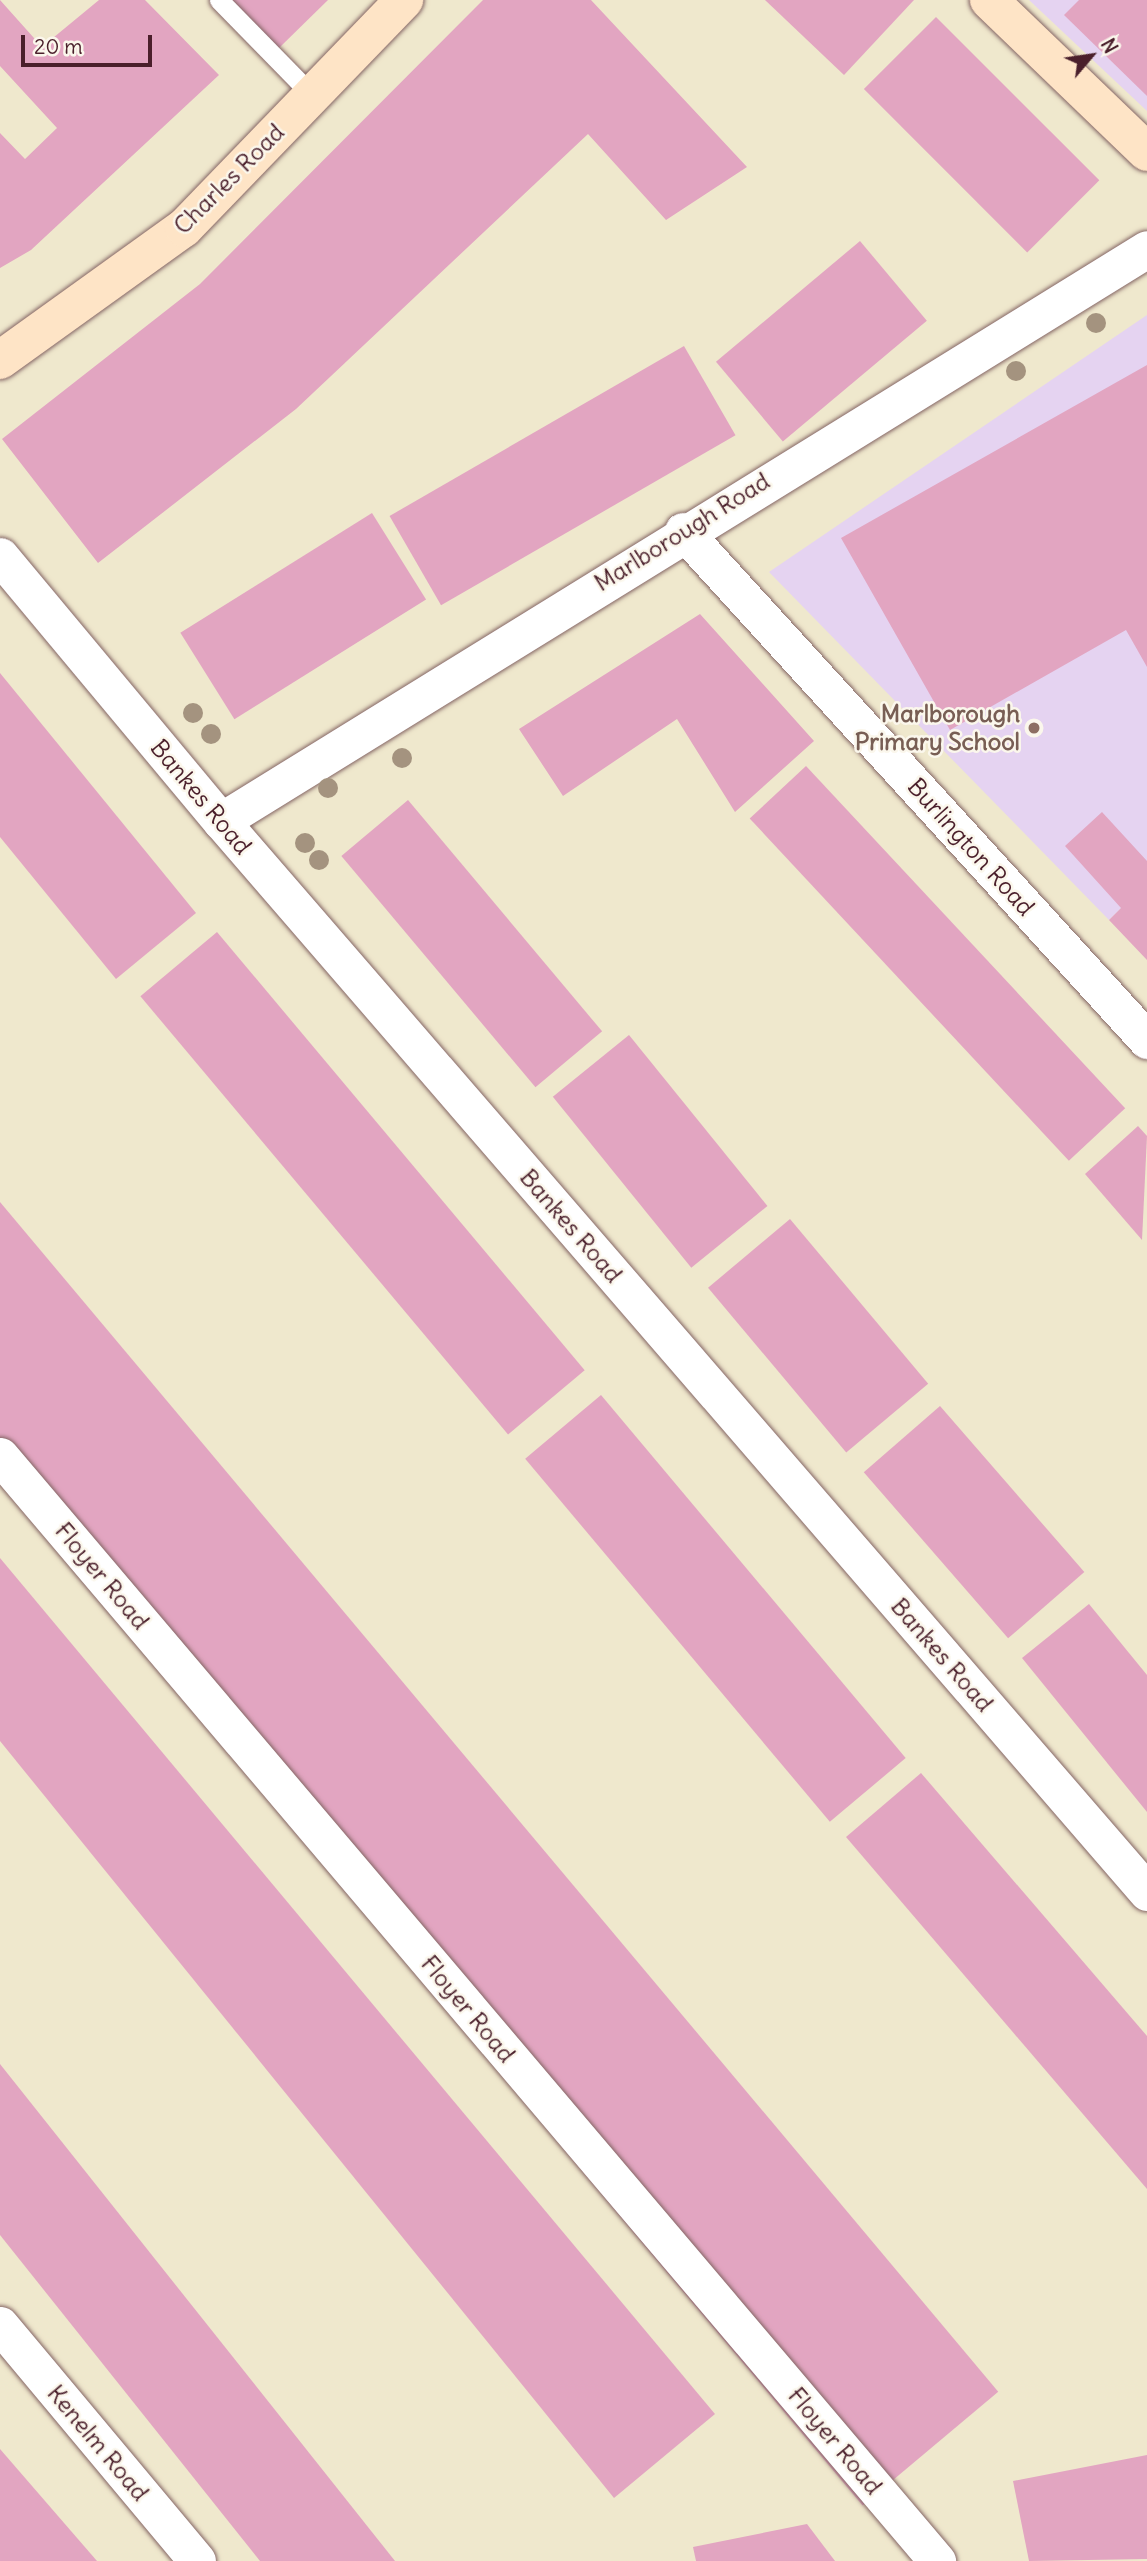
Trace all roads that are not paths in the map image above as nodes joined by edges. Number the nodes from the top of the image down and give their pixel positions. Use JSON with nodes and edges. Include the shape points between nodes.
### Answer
{"nodes":[{"id":1,"x":219,"y":0,"type":"edge"},
{"id":2,"x":404,"y":0,"type":"edge"},
{"id":3,"x":989,"y":0,"type":"edge"},
{"id":4,"x":312,"y":95,"type":"junction"},
{"id":5,"x":1147,"y":152,"type":"edge"},
{"id":6,"x":1147,"y":249,"type":"edge"},
{"id":7,"x":0,"y":360,"type":"edge"},
{"id":8,"x":682,"y":531,"type":"junction"},
{"id":9,"x":0,"y":556,"type":"edge"},
{"id":10,"x":220,"y":821,"type":"junction"},
{"id":11,"x":1147,"y":1040,"type":"edge"},
{"id":12,"x":0,"y":1456,"type":"edge"},
{"id":13,"x":1147,"y":1892,"type":"edge"},
{"id":14,"x":0,"y":2325,"type":"edge"},
{"id":15,"x":197,"y":2561,"type":"edge"},
{"id":16,"x":937,"y":2561,"type":"edge"}],
"edges":[{"from":1,"to":4,"type":"lane"},
{"from":2,"to":4,"type":"street","name":"Charles Road"},
{"from":3,"to":5,"type":"street"},
{"from":4,"to":7,"type":"street","name":"Charles Road","via":[[184,228]]},
{"from":6,"to":8,"type":"street","name":"Marlborough Road"},
{"from":8,"to":10,"type":"street","name":"Marlborough Road"},
{"from":8,"to":11,"type":"street","name":"Burlington Road"},
{"from":9,"to":10,"type":"street","name":"Bankes Road"},
{"from":10,"to":13,"type":"street","name":"Bankes Road"},
{"from":12,"to":16,"type":"street","name":"Floyer Road"},
{"from":14,"to":15,"type":"street","name":"Kenelm Road"}]}
